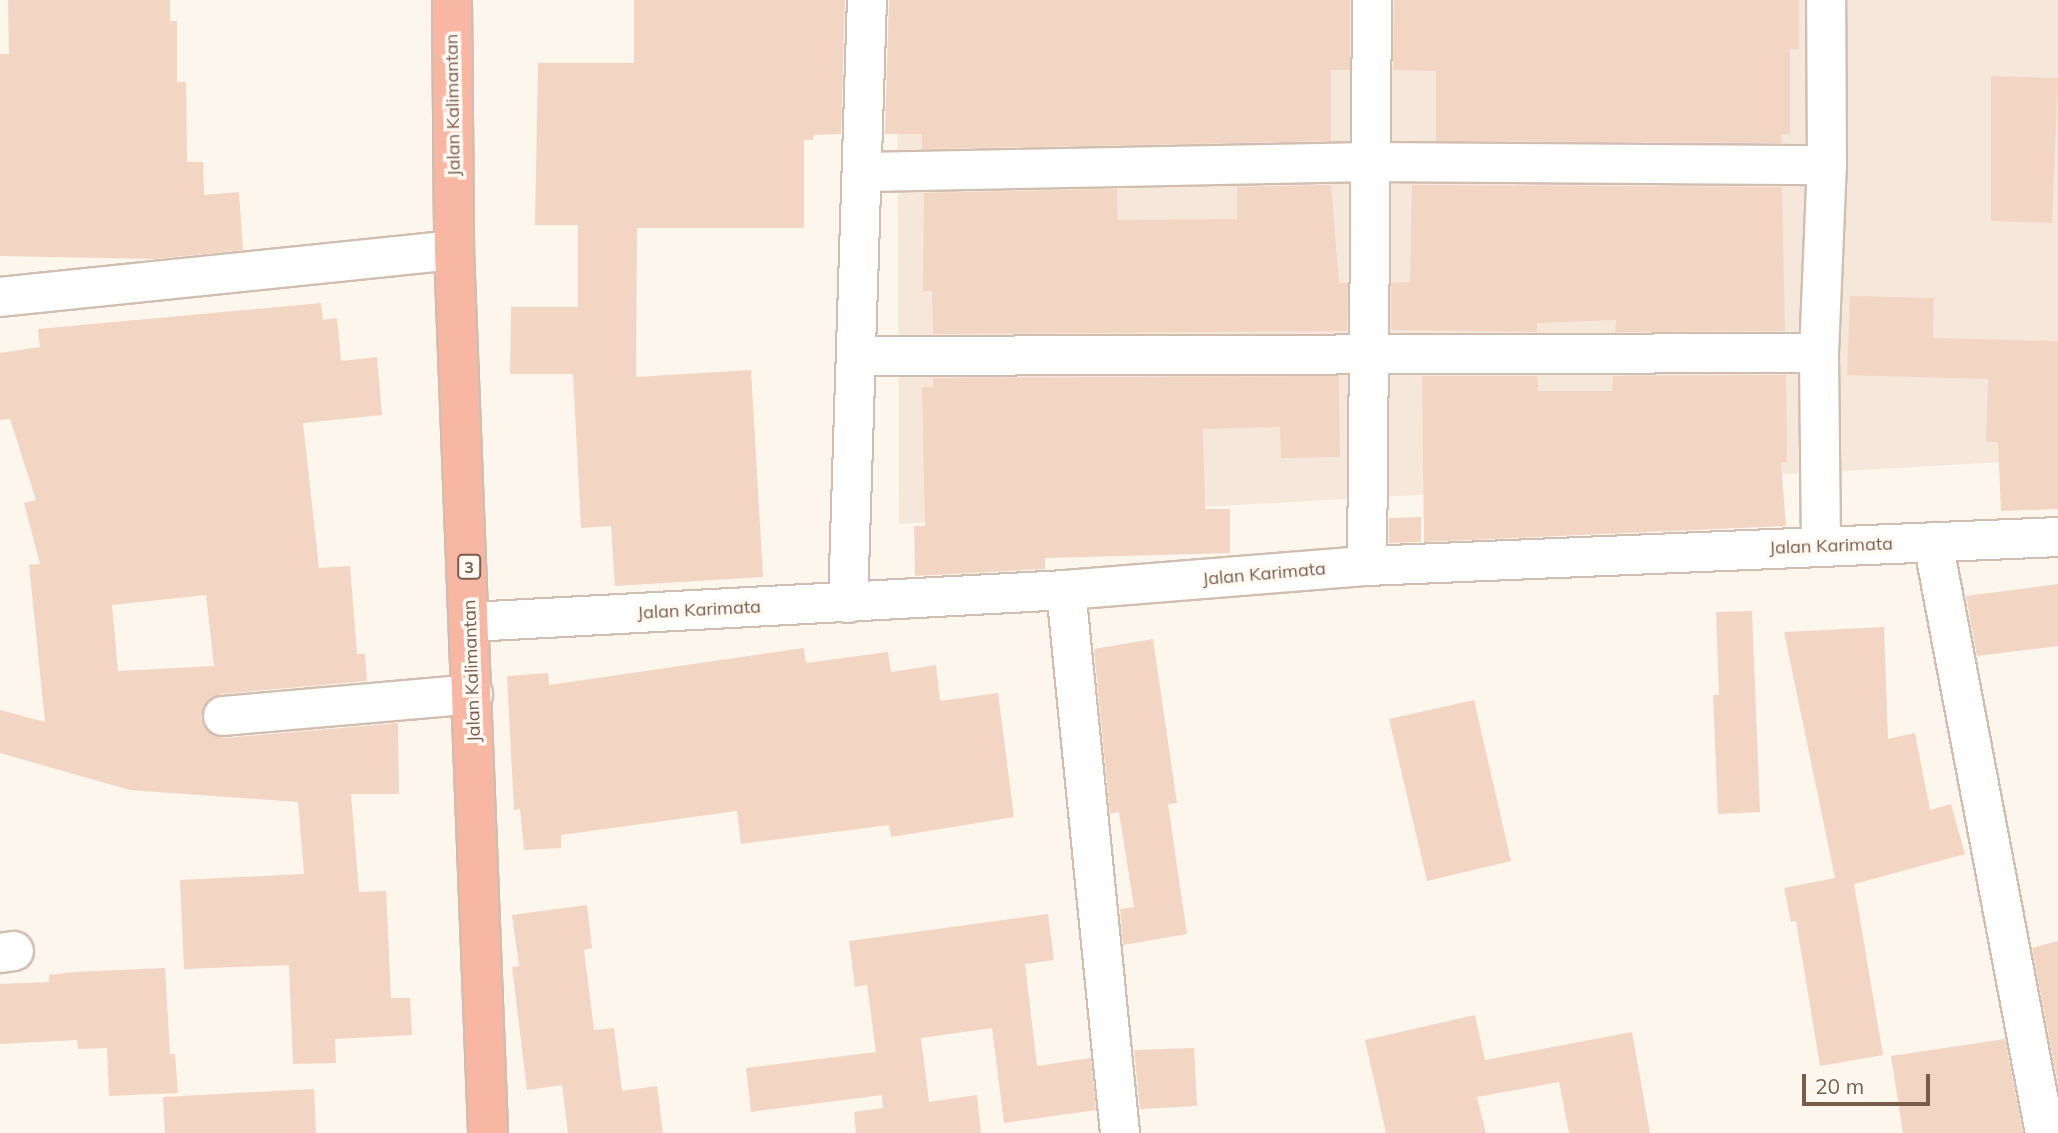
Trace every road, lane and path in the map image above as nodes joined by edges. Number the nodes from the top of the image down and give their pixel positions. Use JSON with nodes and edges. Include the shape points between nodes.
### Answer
{"nodes":[{"id":1,"x":452,"y":0,"type":"edge"},
{"id":2,"x":867,"y":0,"type":"edge"},
{"id":3,"x":1372,"y":0,"type":"edge"},
{"id":4,"x":1826,"y":0,"type":"edge"},
{"id":5,"x":1370,"y":162,"type":"junction"},
{"id":6,"x":1826,"y":165,"type":"junction"},
{"id":7,"x":865,"y":172,"type":"junction"},
{"id":8,"x":454,"y":250,"type":"junction"},
{"id":9,"x":0,"y":296,"type":"edge"},
{"id":10,"x":1819,"y":353,"type":"junction"},
{"id":11,"x":1371,"y":354,"type":"junction"},
{"id":12,"x":859,"y":356,"type":"junction"},
{"id":13,"x":2058,"y":537,"type":"edge"},
{"id":14,"x":1933,"y":542,"type":"junction"},
{"id":15,"x":1821,"y":545,"type":"junction"},
{"id":16,"x":1367,"y":566,"type":"junction"},
{"id":17,"x":1066,"y":590,"type":"junction"},
{"id":18,"x":848,"y":603,"type":"junction"},
{"id":19,"x":471,"y":622,"type":"junction"},
{"id":20,"x":473,"y":694,"type":"junction"},
{"id":21,"x":223,"y":716,"type":"dead end"},
{"id":22,"x":488,"y":1133,"type":"edge"},
{"id":23,"x":1120,"y":1133,"type":"edge"},
{"id":24,"x":2045,"y":1133,"type":"edge"}],
"edges":[{"from":1,"to":8,"type":"highway","name":"Jalan Kalimantan","number":"3"},
{"from":2,"to":7,"type":"street"},
{"from":3,"to":5,"type":"street"},
{"from":4,"to":6,"type":"street"},
{"from":5,"to":6,"type":"street"},
{"from":5,"to":7,"type":"street"},
{"from":5,"to":11,"type":"street"},
{"from":6,"to":10,"type":"street"},
{"from":7,"to":12,"type":"street"},
{"from":8,"to":9,"type":"street"},
{"from":8,"to":19,"type":"highway","name":"Jalan Kalimantan","number":"3"},
{"from":10,"to":11,"type":"street"},
{"from":10,"to":15,"type":"street"},
{"from":11,"to":12,"type":"street"},
{"from":11,"to":16,"type":"street"},
{"from":12,"to":18,"type":"street"},
{"from":13,"to":14,"type":"street","name":"Jalan Karimata"},
{"from":14,"to":15,"type":"street","name":"Jalan Karimata"},
{"from":14,"to":24,"type":"street"},
{"from":15,"to":16,"type":"street","name":"Jalan Karimata"},
{"from":16,"to":17,"type":"street","name":"Jalan Karimata"},
{"from":17,"to":18,"type":"street","name":"Jalan Karimata"},
{"from":17,"to":23,"type":"street"},
{"from":18,"to":19,"type":"street","name":"Jalan Karimata"},
{"from":19,"to":20,"type":"highway","name":"Jalan Kalimantan","number":"3"},
{"from":20,"to":21,"type":"street"},
{"from":20,"to":22,"type":"highway","name":"Jalan Kalimantan","number":"3"}]}
